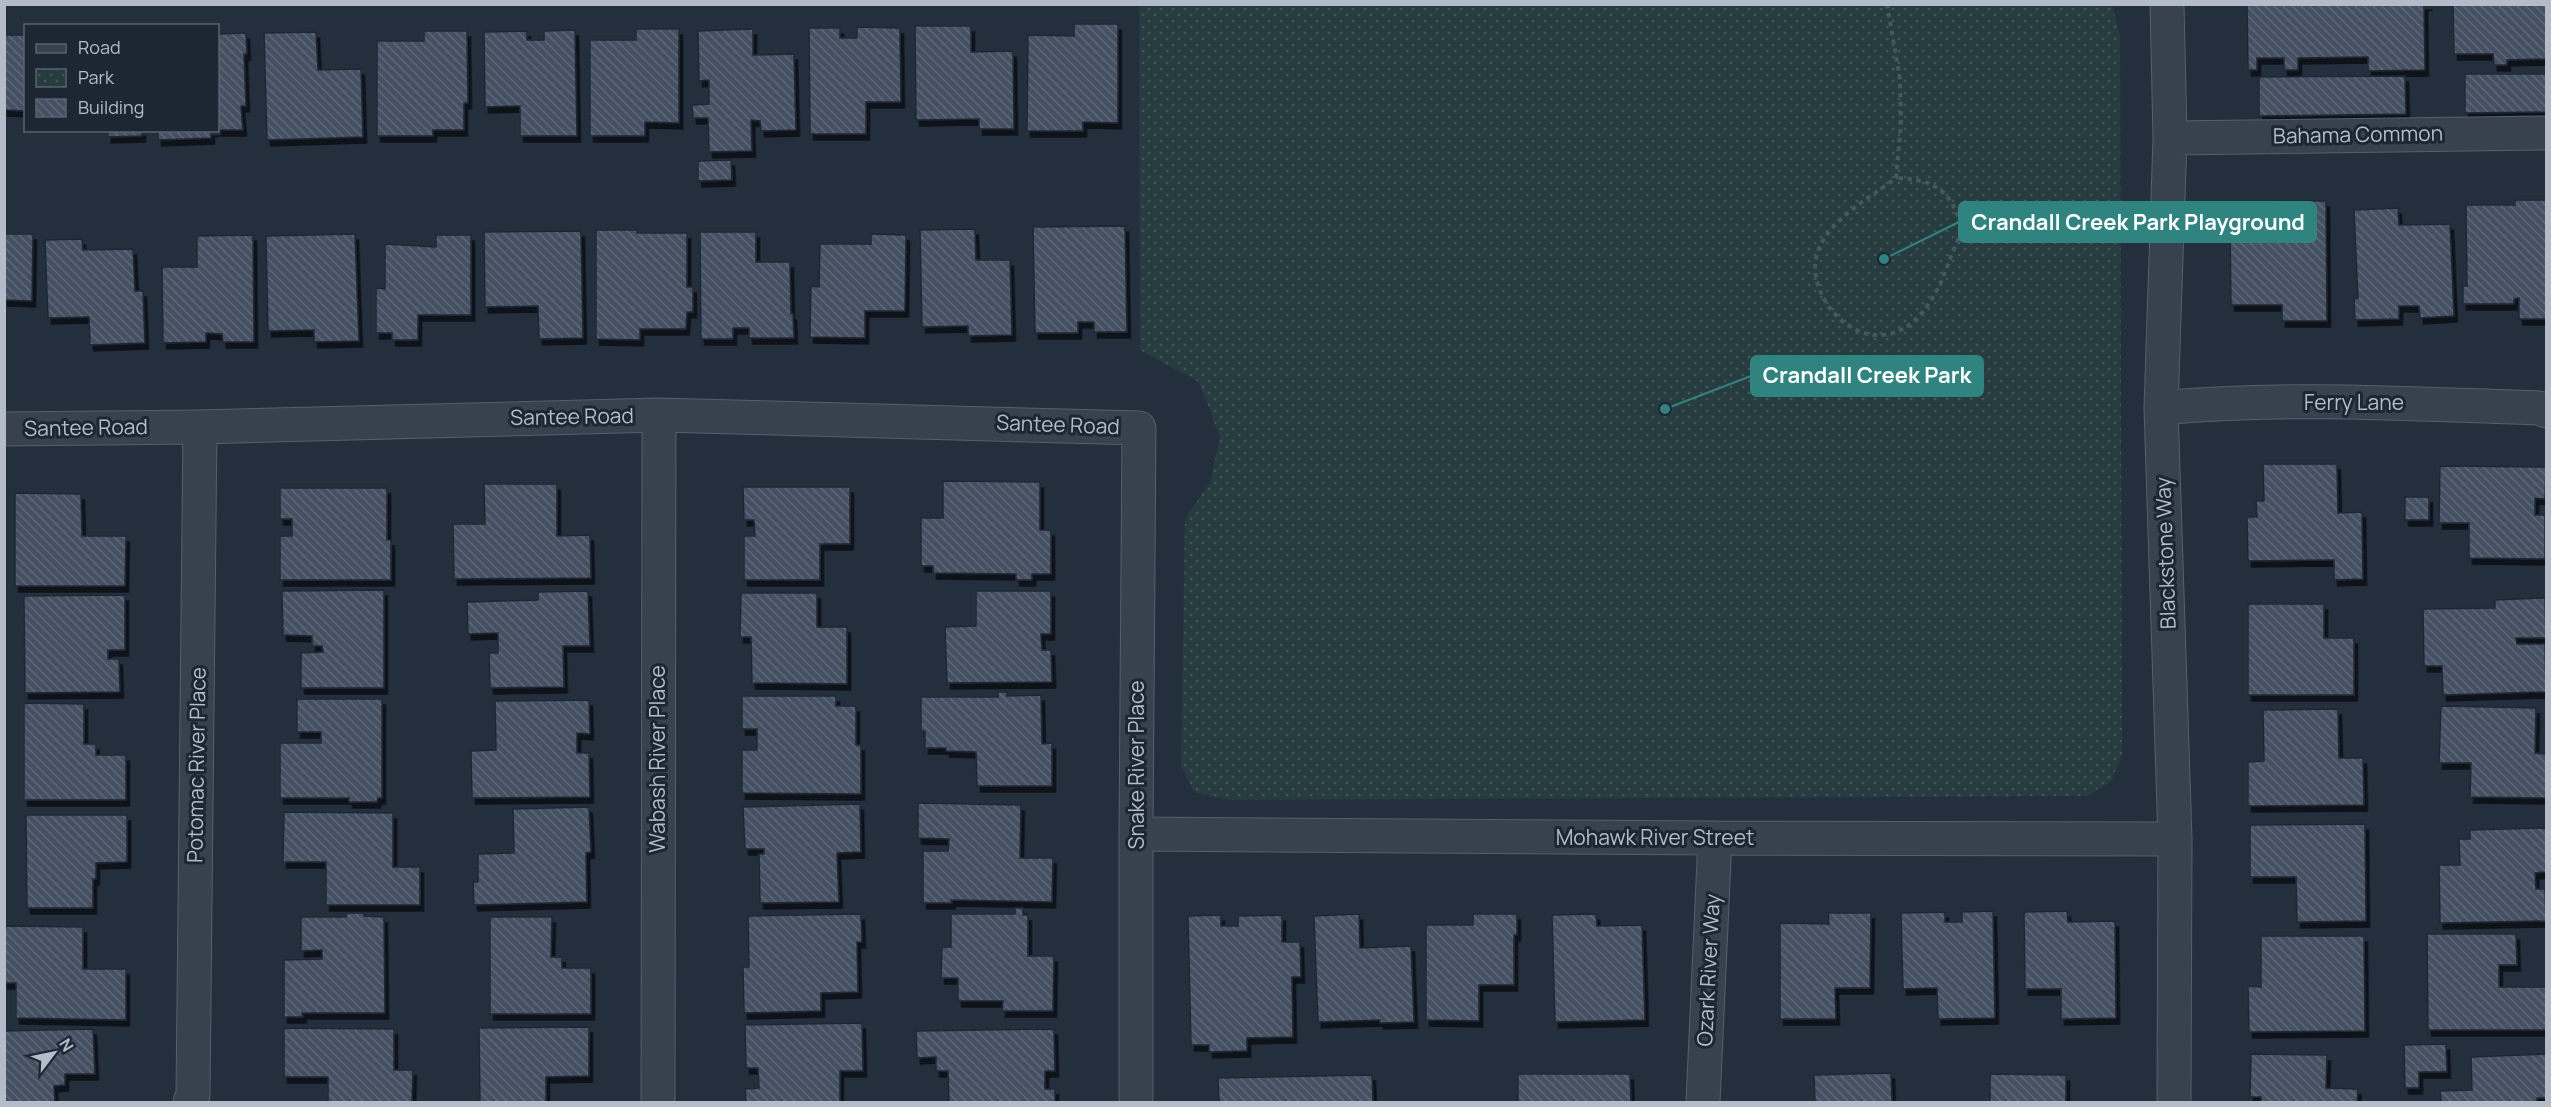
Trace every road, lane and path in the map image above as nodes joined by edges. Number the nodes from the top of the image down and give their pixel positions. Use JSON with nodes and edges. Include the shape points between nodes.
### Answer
{"nodes":[{"id":1,"x":1887,"y":4,"type":"edge"},
{"id":2,"x":2167,"y":4,"type":"edge"},
{"id":3,"x":2547,"y":133,"type":"edge"},
{"id":4,"x":2170,"y":138,"type":"junction"},
{"id":5,"x":1896,"y":178,"type":"junction"},
{"id":6,"x":2161,"y":408,"type":"junction"},
{"id":7,"x":2547,"y":411,"type":"edge"},
{"id":8,"x":659,"y":415,"type":"junction"},
{"id":9,"x":200,"y":427,"type":"junction"},
{"id":10,"x":1139,"y":428,"type":"joint"},
{"id":11,"x":4,"y":429,"type":"edge"},
{"id":12,"x":1136,"y":834,"type":"junction"},
{"id":13,"x":1715,"y":838,"type":"junction"},
{"id":14,"x":2175,"y":839,"type":"junction"},
{"id":15,"x":190,"y":1102,"type":"edge"},
{"id":16,"x":658,"y":1102,"type":"edge"},
{"id":17,"x":1136,"y":1102,"type":"edge"},
{"id":18,"x":1703,"y":1102,"type":"edge"},
{"id":19,"x":2174,"y":1102,"type":"edge"}],
"edges":[{"from":1,"to":5,"type":"path","via":[[1900,79]]},
{"from":2,"to":4,"type":"street","name":"Blackstone Way"},
{"from":3,"to":4,"type":"street","name":"Bahama Common"},
{"from":4,"to":6,"type":"street","name":"Blackstone Way"},
{"from":5,"to":5,"type":"path","via":[[1935,185],[1958,214],[1960,233],[1933,301],[1899,330],[1876,335],[1853,328],[1831,311],[1821,294],[1815,264],[1819,244],[1835,225]]},
{"from":6,"to":7,"type":"street","name":"Ferry Lane","via":[[2404,403]]},
{"from":6,"to":14,"type":"street","name":"Blackstone Way"},
{"from":8,"to":9,"type":"street","name":"Santee Road"},
{"from":8,"to":10,"type":"street","name":"Santee Road"},
{"from":8,"to":16,"type":"street","name":"Wabash River Place"},
{"from":9,"to":11,"type":"street","name":"Santee Road"},
{"from":9,"to":15,"type":"street","name":"Potomac River Place"},
{"from":10,"to":12,"type":"street","name":"Snake River Place"},
{"from":12,"to":13,"type":"street","name":"Mohawk River Street"},
{"from":12,"to":17,"type":"street","name":"Snake River Place"},
{"from":13,"to":14,"type":"street","name":"Mohawk River Street"},
{"from":13,"to":18,"type":"street","name":"Ozark River Way"},
{"from":14,"to":19,"type":"street","name":"Blackstone Way"}]}
